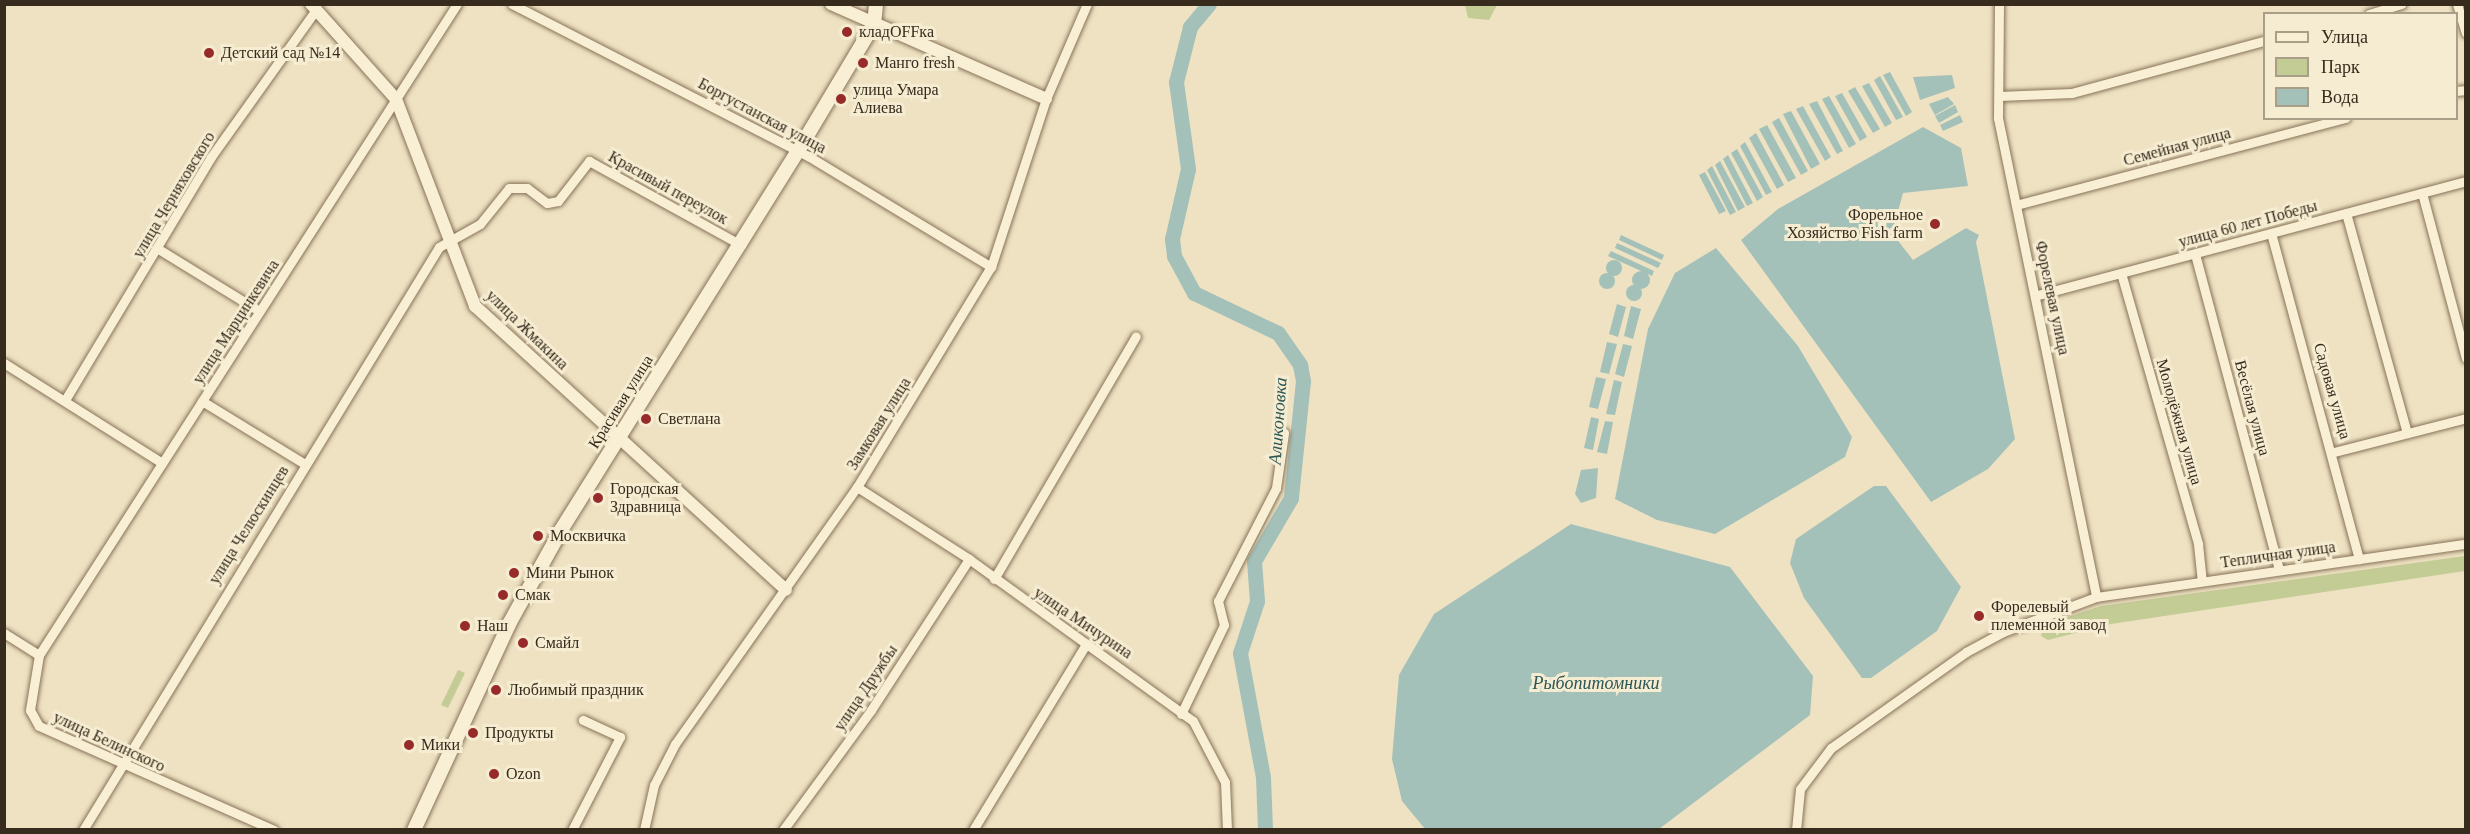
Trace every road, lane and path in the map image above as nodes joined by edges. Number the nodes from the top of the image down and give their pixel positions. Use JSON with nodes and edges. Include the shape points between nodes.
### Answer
{"nodes":[{"id":1,"x":457,"y":4,"type":"edge"},
{"id":2,"x":512,"y":4,"type":"edge"},
{"id":3,"x":831,"y":4,"type":"edge"},
{"id":4,"x":876,"y":4,"type":"edge"},
{"id":5,"x":1087,"y":4,"type":"edge"},
{"id":6,"x":1999,"y":4,"type":"edge"},
{"id":7,"x":2402,"y":4,"type":"edge"},
{"id":8,"x":2457,"y":4,"type":"edge"},
{"id":9,"x":313,"y":8,"type":"edge"},
{"id":10,"x":2375,"y":12,"type":"edge"},
{"id":11,"x":874,"y":24,"type":"junction"},
{"id":12,"x":2466,"y":33,"type":"edge"},
{"id":13,"x":2263,"y":42,"type":"edge"},
{"id":14,"x":1999,"y":96,"type":"junction"},
{"id":15,"x":396,"y":99,"type":"junction"},
{"id":16,"x":1046,"y":99,"type":"junction"},
{"id":17,"x":2338,"y":120,"type":"edge"},
{"id":18,"x":798,"y":151,"type":"junction"},
{"id":19,"x":2466,"y":181,"type":"edge"},
{"id":20,"x":2422,"y":193,"type":"junction"},
{"id":21,"x":2016,"y":205,"type":"junction"},
{"id":22,"x":2346,"y":213,"type":"junction"},
{"id":23,"x":2271,"y":233,"type":"junction"},
{"id":24,"x":447,"y":241,"type":"junction"},
{"id":25,"x":741,"y":245,"type":"junction"},
{"id":26,"x":160,"y":249,"type":"junction"},
{"id":27,"x":2195,"y":254,"type":"junction"},
{"id":28,"x":991,"y":267,"type":"junction"},
{"id":29,"x":2121,"y":273,"type":"junction"},
{"id":30,"x":2038,"y":296,"type":"junction"},
{"id":31,"x":259,"y":311,"type":"junction"},
{"id":32,"x":1136,"y":336,"type":"dead end"},
{"id":33,"x":2466,"y":358,"type":"edge"},
{"id":34,"x":4,"y":363,"type":"edge"},
{"id":35,"x":65,"y":400,"type":"junction"},
{"id":36,"x":202,"y":401,"type":"junction"},
{"id":37,"x":2466,"y":418,"type":"edge"},
{"id":38,"x":1284,"y":433,"type":"dead end"},
{"id":39,"x":2408,"y":433,"type":"junction"},
{"id":40,"x":618,"y":437,"type":"junction"},
{"id":41,"x":2334,"y":452,"type":"junction"},
{"id":42,"x":162,"y":464,"type":"junction"},
{"id":43,"x":305,"y":464,"type":"junction"},
{"id":44,"x":857,"y":487,"type":"junction"},
{"id":45,"x":2466,"y":544,"type":"edge"},
{"id":46,"x":969,"y":559,"type":"junction"},
{"id":47,"x":2359,"y":559,"type":"junction"},
{"id":48,"x":2279,"y":570,"type":"junction"},
{"id":49,"x":994,"y":579,"type":"junction"},
{"id":50,"x":2202,"y":581,"type":"junction"},
{"id":51,"x":786,"y":590,"type":"junction"},
{"id":52,"x":2096,"y":597,"type":"junction"},
{"id":53,"x":4,"y":633,"type":"edge"},
{"id":54,"x":1086,"y":644,"type":"junction"},
{"id":55,"x":39,"y":656,"type":"junction"},
{"id":56,"x":1181,"y":714,"type":"junction"},
{"id":57,"x":583,"y":720,"type":"dead end"},
{"id":58,"x":120,"y":766,"type":"junction"},
{"id":59,"x":83,"y":830,"type":"edge"},
{"id":60,"x":274,"y":830,"type":"edge"},
{"id":61,"x":414,"y":830,"type":"edge"},
{"id":62,"x":572,"y":830,"type":"edge"},
{"id":63,"x":644,"y":830,"type":"edge"},
{"id":64,"x":783,"y":830,"type":"edge"},
{"id":65,"x":974,"y":830,"type":"edge"},
{"id":66,"x":1227,"y":830,"type":"edge"},
{"id":67,"x":1796,"y":830,"type":"edge"}],
"edges":[{"from":1,"to":15,"type":"street","name":"улица Марцинкевича"},
{"from":2,"to":18,"type":"street","name":"Боргустанская улица"},
{"from":3,"to":11,"type":"street"},
{"from":4,"to":11,"type":"main road","name":"Красивая улица"},
{"from":5,"to":16,"type":"street","name":"Замковая улица"},
{"from":6,"to":14,"type":"street","name":"Форелевая улица"},
{"from":7,"to":10,"type":"street"},
{"from":8,"to":12,"type":"street"},
{"from":9,"to":15,"type":"street","name":"улица Жмакина"},
{"from":9,"to":26,"type":"street","name":"улица Черняховского","via":[[211,157]]},
{"from":11,"to":16,"type":"street"},
{"from":11,"to":18,"type":"main road","name":"Красивая улица"},
{"from":13,"to":14,"type":"street","via":[[2072,93]]},
{"from":14,"to":21,"type":"street","name":"Форелевая улица"},
{"from":15,"to":24,"type":"street","name":"улица Жмакина"},
{"from":15,"to":31,"type":"street","name":"улица Марцинкевича"},
{"from":16,"to":28,"type":"street","name":"Замковая улица"},
{"from":17,"to":21,"type":"street","name":"Семейная улица"},
{"from":18,"to":25,"type":"main road","name":"Красивая улица"},
{"from":18,"to":28,"type":"street","name":"Боргустанская улица"},
{"from":19,"to":20,"type":"street","name":"улица 60 лет Победы"},
{"from":20,"to":22,"type":"street","name":"улица 60 лет Победы"},
{"from":20,"to":33,"type":"street"},
{"from":21,"to":30,"type":"street","name":"Форелевая улица"},
{"from":22,"to":23,"type":"street","name":"улица 60 лет Победы"},
{"from":22,"to":39,"type":"street"},
{"from":23,"to":27,"type":"street","name":"улица 60 лет Победы"},
{"from":23,"to":41,"type":"street","name":"Садовая улица"},
{"from":24,"to":25,"type":"street","name":"Красивый переулок","via":[[480,224],[509,188],[527,188],[547,203],[558,201],[589,162]]},
{"from":24,"to":40,"type":"street","name":"улица Жмакина","via":[[476,306]]},
{"from":24,"to":43,"type":"street","name":"улица Челюскинцев","via":[[432,256]]},
{"from":25,"to":40,"type":"main road","name":"Красивая улица"},
{"from":26,"to":31,"type":"street"},
{"from":26,"to":35,"type":"street","name":"улица Черняховского"},
{"from":27,"to":29,"type":"street","name":"улица 60 лет Победы"},
{"from":27,"to":48,"type":"street","name":"Весёлая улица"},
{"from":28,"to":44,"type":"street","name":"Замковая улица"},
{"from":29,"to":30,"type":"street","name":"улица 60 лет Победы"},
{"from":29,"to":50,"type":"street","name":"Молодёжная улица","via":[[2198,544]]},
{"from":30,"to":52,"type":"street","name":"Форелевая улица"},
{"from":31,"to":36,"type":"street","name":"улица Марцинкевича"},
{"from":32,"to":49,"type":"street"},
{"from":34,"to":35,"type":"street"},
{"from":35,"to":42,"type":"street"},
{"from":36,"to":42,"type":"street","name":"улица Марцинкевича"},
{"from":36,"to":43,"type":"street"},
{"from":37,"to":39,"type":"street"},
{"from":38,"to":56,"type":"street","via":[[1276,488],[1218,601],[1224,625]]},
{"from":39,"to":41,"type":"street"},
{"from":40,"to":51,"type":"street","name":"улица Жмакина"},
{"from":40,"to":61,"type":"main road","name":"Красивая улица","via":[[508,624]]},
{"from":41,"to":47,"type":"street","name":"Садовая улица"},
{"from":42,"to":55,"type":"street","name":"улица Марцинкевича"},
{"from":43,"to":58,"type":"street","name":"улица Челюскинцев"},
{"from":44,"to":46,"type":"street","name":"улица Мичурина"},
{"from":44,"to":51,"type":"street","name":"Замковая улица"},
{"from":45,"to":47,"type":"street","name":"Тепличная улица"},
{"from":46,"to":49,"type":"street","name":"улица Мичурина"},
{"from":46,"to":64,"type":"street","name":"улица Дружбы","via":[[871,710]]},
{"from":47,"to":48,"type":"street","name":"Тепличная улица"},
{"from":48,"to":50,"type":"street","name":"Тепличная улица"},
{"from":49,"to":54,"type":"street","name":"улица Мичурина"},
{"from":50,"to":52,"type":"street","name":"Тепличная улица"},
{"from":51,"to":63,"type":"street","name":"Замковая улица","via":[[675,744],[654,785]]},
{"from":52,"to":67,"type":"street","name":"Тепличная улица","via":[[1966,652],[1832,748],[1800,789]]},
{"from":53,"to":55,"type":"street"},
{"from":54,"to":56,"type":"street","name":"улица Мичурина"},
{"from":54,"to":65,"type":"street"},
{"from":55,"to":58,"type":"street","name":"улица Белинского","via":[[33,718],[50,733]]},
{"from":56,"to":66,"type":"street","name":"улица Мичурина","via":[[1206,739],[1225,782]]},
{"from":57,"to":62,"type":"street","via":[[620,737]]},
{"from":58,"to":59,"type":"street","name":"улица Челюскинцев"},
{"from":58,"to":60,"type":"street","name":"улица Белинского"}]}
